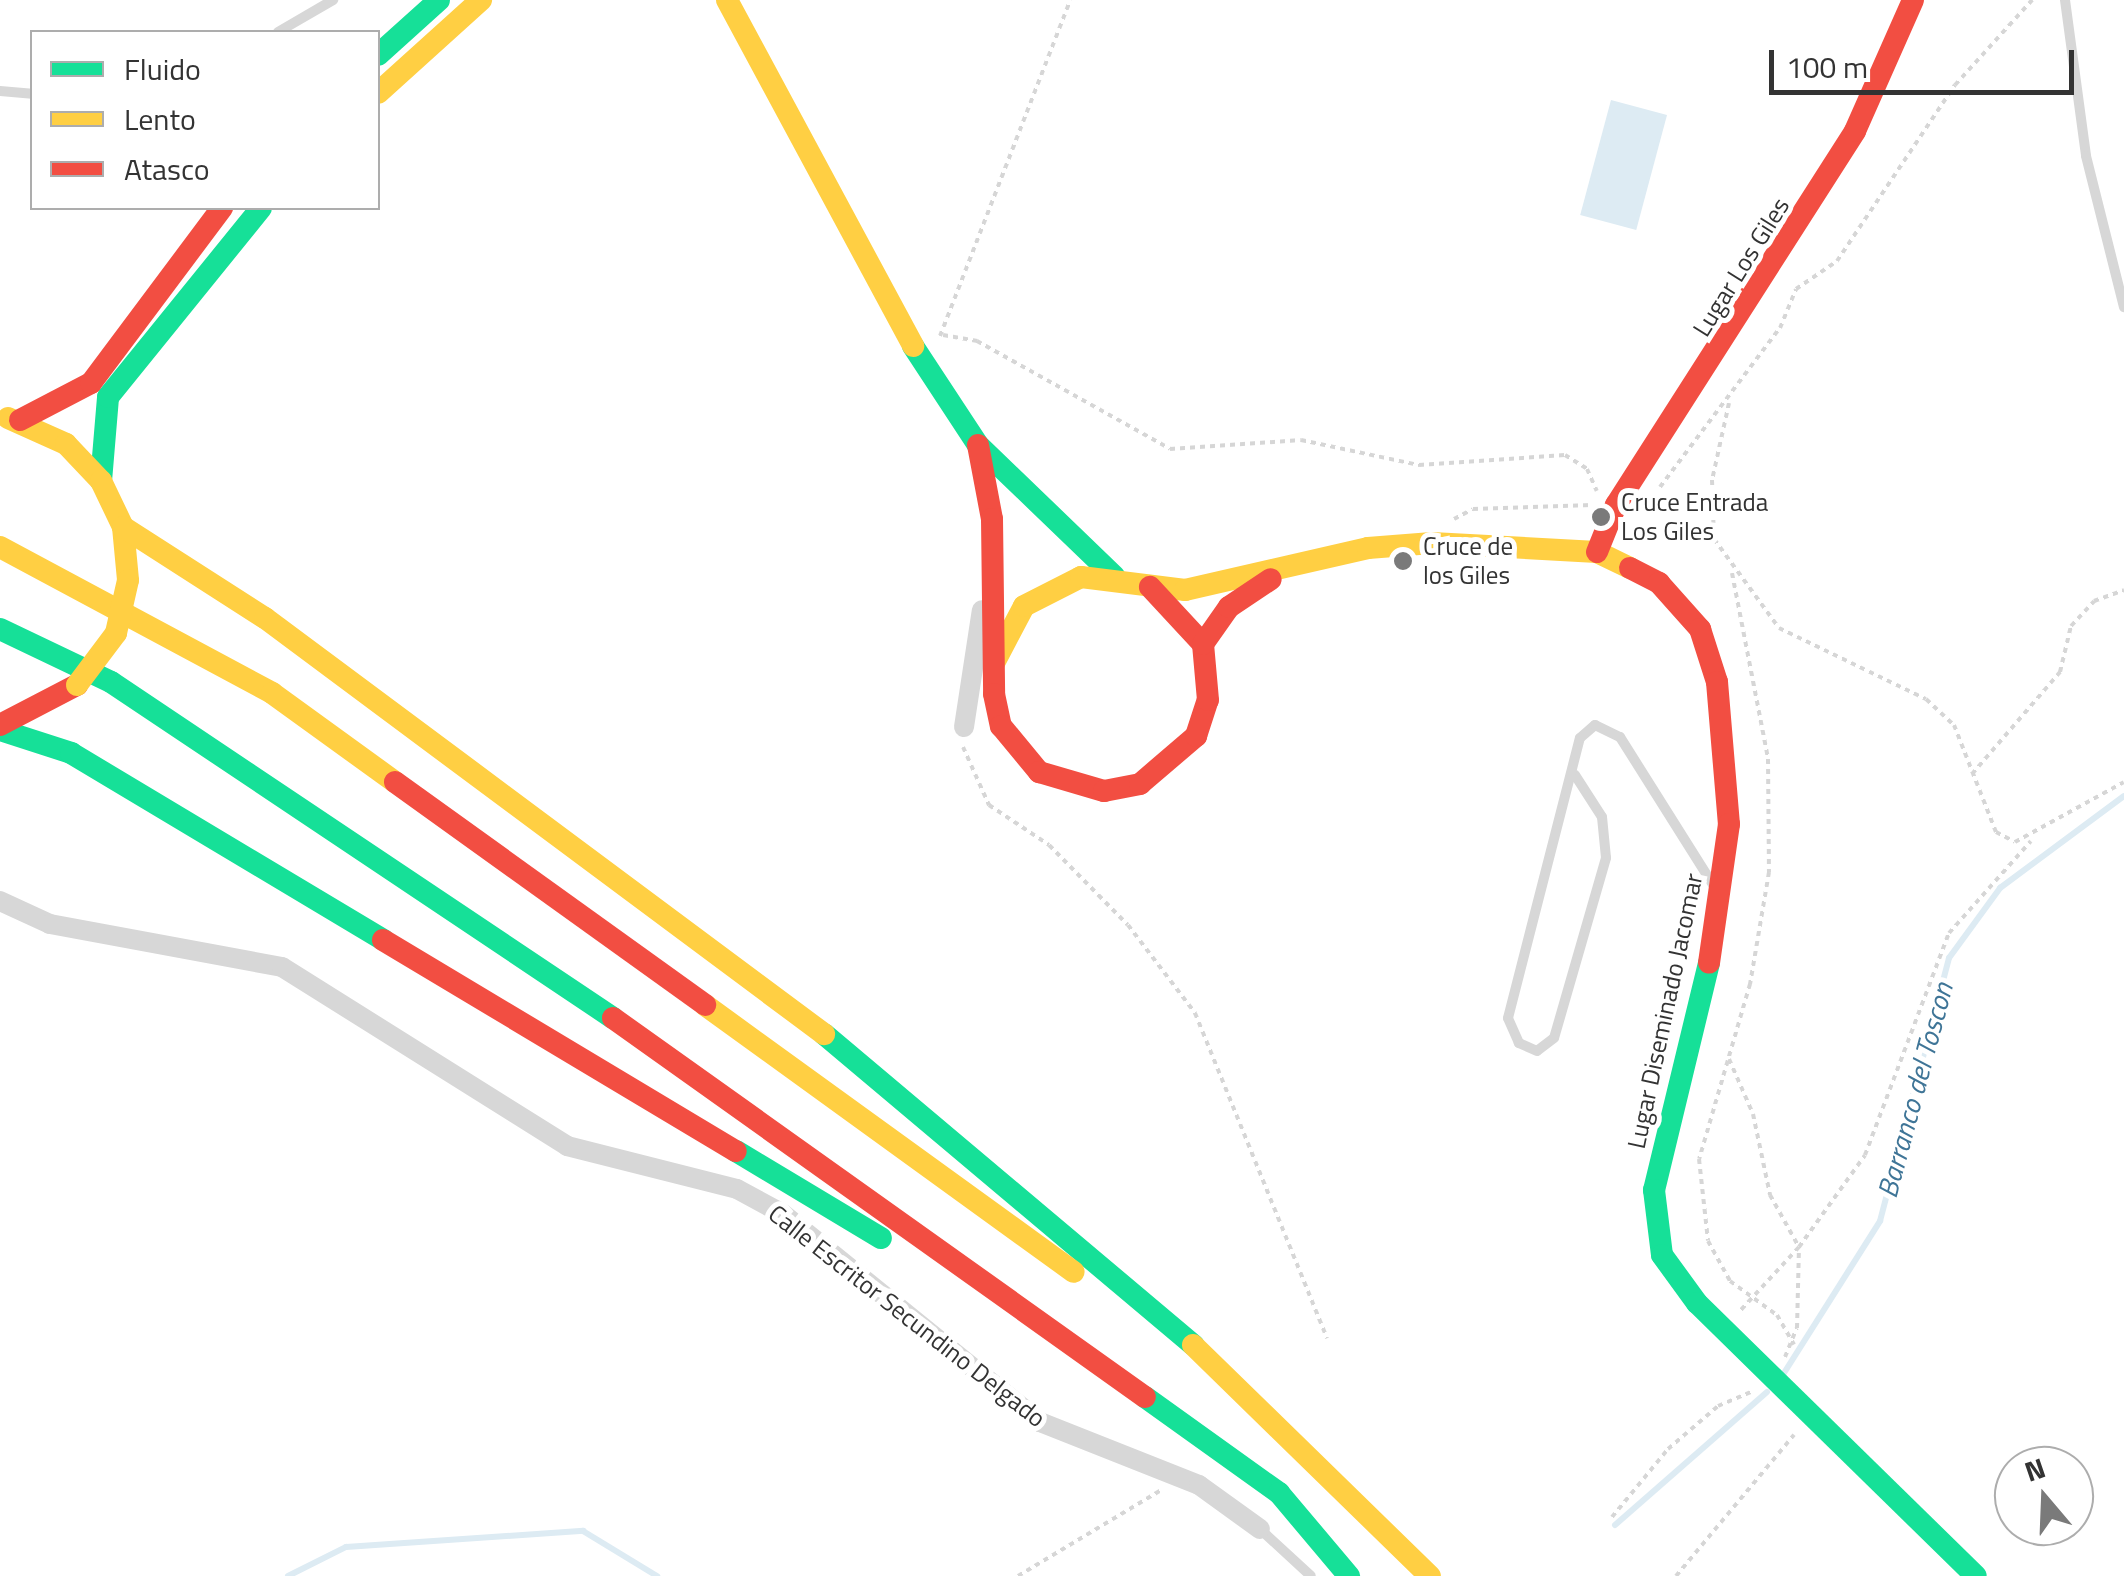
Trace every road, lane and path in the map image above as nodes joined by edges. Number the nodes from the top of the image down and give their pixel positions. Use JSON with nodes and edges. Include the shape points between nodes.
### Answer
{"nodes":[{"id":1,"x":333,"y":0,"type":"edge"},
{"id":2,"x":439,"y":0,"type":"edge"},
{"id":3,"x":481,"y":0,"type":"edge"},
{"id":4,"x":727,"y":0,"type":"edge"},
{"id":5,"x":1070,"y":0,"type":"edge"},
{"id":6,"x":1913,"y":0,"type":"edge"},
{"id":7,"x":2032,"y":0,"type":"edge"},
{"id":8,"x":2064,"y":0,"type":"edge"},
{"id":9,"x":281,"y":30,"type":"edge"},
{"id":10,"x":380,"y":52,"type":"edge"},
{"id":11,"x":0,"y":91,"type":"edge"},
{"id":12,"x":380,"y":91,"type":"edge"},
{"id":13,"x":30,"y":94,"type":"edge"},
{"id":14,"x":221,"y":210,"type":"edge"},
{"id":15,"x":259,"y":210,"type":"edge"},
{"id":16,"x":2124,"y":306,"type":"edge"},
{"id":17,"x":943,"y":336,"type":"junction"},
{"id":18,"x":912,"y":342,"type":"junction"},
{"id":19,"x":1730,"y":398,"type":"junction"},
{"id":20,"x":10,"y":418,"type":"edge"},
{"id":21,"x":978,"y":446,"type":"junction"},
{"id":22,"x":101,"y":481,"type":"junction"},
{"id":23,"x":1591,"y":504,"type":"junction"},
{"id":24,"x":1616,"y":505,"type":"junction"},
{"id":25,"x":123,"y":527,"type":"junction"},
{"id":26,"x":1432,"y":543,"type":"junction"},
{"id":27,"x":992,"y":544,"type":"junction"},
{"id":28,"x":0,"y":547,"type":"edge"},
{"id":29,"x":1597,"y":552,"type":"junction"},
{"id":30,"x":1313,"y":563,"type":"junction"},
{"id":31,"x":1732,"y":573,"type":"junction"},
{"id":32,"x":1114,"y":576,"type":"junction"},
{"id":33,"x":1146,"y":584,"type":"junction"},
{"id":34,"x":2124,"y":590,"type":"edge"},
{"id":35,"x":0,"y":629,"type":"edge"},
{"id":36,"x":1203,"y":644,"type":"junction"},
{"id":37,"x":994,"y":663,"type":"junction"},
{"id":38,"x":994,"y":694,"type":"junction"},
{"id":39,"x":0,"y":727,"type":"edge"},
{"id":40,"x":964,"y":727,"type":"junction"},
{"id":41,"x":1575,"y":775,"type":"junction"},
{"id":42,"x":1970,"y":776,"type":"junction"},
{"id":43,"x":2124,"y":782,"type":"edge"},
{"id":44,"x":2031,"y":841,"type":"junction"},
{"id":45,"x":1722,"y":897,"type":"junction"},
{"id":46,"x":0,"y":901,"type":"edge"},
{"id":47,"x":1729,"y":1059,"type":"junction"},
{"id":48,"x":1799,"y":1247,"type":"junction"},
{"id":49,"x":1750,"y":1298,"type":"junction"},
{"id":50,"x":1724,"y":1330,"type":"junction"},
{"id":51,"x":1328,"y":1338,"type":"dead end"},
{"id":52,"x":1794,"y":1344,"type":"junction"},
{"id":53,"x":1776,"y":1369,"type":"dead end"},
{"id":54,"x":1760,"y":1388,"type":"dead end"},
{"id":55,"x":1146,"y":1398,"type":"junction"},
{"id":56,"x":1256,"y":1402,"type":"junction"},
{"id":57,"x":1810,"y":1416,"type":"junction"},
{"id":58,"x":1172,"y":1477,"type":"junction"},
{"id":59,"x":1612,"y":1516,"type":"dead end"},
{"id":60,"x":1260,"y":1528,"type":"joint"},
{"id":61,"x":1018,"y":1576,"type":"edge"},
{"id":62,"x":1311,"y":1576,"type":"edge"},
{"id":63,"x":1349,"y":1576,"type":"edge"},
{"id":64,"x":1430,"y":1576,"type":"edge"},
{"id":65,"x":1676,"y":1576,"type":"edge"},
{"id":66,"x":1976,"y":1576,"type":"edge"}],
"edges":[{"from":1,"to":9,"type":"lane"},
{"from":2,"to":10,"type":"main road"},
{"from":3,"to":12,"type":"main road"},
{"from":4,"to":18,"type":"main road"},
{"from":5,"to":17,"type":"path"},
{"from":6,"to":24,"type":"main road","name":"Lugar Los Giles","via":[[1827,179]]},
{"from":7,"to":19,"type":"path","via":[[1955,85],[1838,261],[1796,289]]},
{"from":8,"to":16,"type":"lane","via":[[2086,156]]},
{"from":11,"to":13,"type":"lane"},
{"from":14,"to":20,"type":"main road","via":[[92,383]]},
{"from":15,"to":22,"type":"main road","via":[[108,397]]},
{"from":17,"to":18,"type":"path"},
{"from":17,"to":23,"type":"path","via":[[978,341],[1170,449],[1301,440],[1419,465],[1565,455],[1587,469],[1597,492]]},
{"from":18,"to":21,"type":"main road"},
{"from":19,"to":24,"type":"path","via":[[1650,500]]},
{"from":19,"to":31,"type":"path","via":[[1712,480],[1714,539]]},
{"from":20,"to":22,"type":"main road","via":[[66,444]]},
{"from":21,"to":27,"type":"main road"},
{"from":21,"to":32,"type":"main road"},
{"from":22,"to":25,"type":"main road"},
{"from":23,"to":24,"type":"path"},
{"from":23,"to":26,"type":"path","via":[[1473,510]]},
{"from":24,"to":29,"type":"main road","name":"Lugar Los Giles"},
{"from":25,"to":39,"type":"main road","bridge":true,"via":[[128,580],[116,632],[77,685],[44,710]]},
{"from":25,"to":56,"type":"main road","via":[[265,618],[791,1006]]},
{"from":26,"to":29,"type":"main road","name":"Lugar Diseminado Jacomar"},
{"from":26,"to":30,"type":"main road","name":"Lugar Diseminado Jacomar"},
{"from":27,"to":37,"type":"main road"},
{"from":27,"to":40,"type":"street"},
{"from":28,"to":56,"type":"main road","via":[[272,693]]},
{"from":29,"to":45,"type":"main road","name":"Lugar Diseminado Jacomar","via":[[1659,583],[1700,629],[1725,741]]},
{"from":30,"to":33,"type":"main road","via":[[1185,590]]},
{"from":30,"to":36,"type":"main road","via":[[1256,585]]},
{"from":31,"to":42,"type":"path","via":[[1780,628],[1926,699],[1954,725]]},
{"from":31,"to":47,"type":"path","via":[[1770,785],[1768,872]]},
{"from":32,"to":33,"type":"main road"},
{"from":32,"to":37,"type":"main road","via":[[1081,576],[1038,597],[1005,632]]},
{"from":33,"to":36,"type":"main road","via":[[1173,602]]},
{"from":34,"to":42,"type":"path","via":[[2094,601],[2071,626],[2060,672]]},
{"from":35,"to":55,"type":"main road","via":[[111,682],[465,912]]},
{"from":36,"to":38,"type":"main road","via":[[1208,700],[1196,736],[1140,784],[1104,791],[1040,772],[1001,726]]},
{"from":37,"to":38,"type":"main road"},
{"from":38,"to":40,"type":"street"},
{"from":39,"to":55,"type":"main road","via":[[71,753],[217,838]]},
{"from":40,"to":51,"type":"path","via":[[967,774],[989,805],[1050,846],[1128,925],[1195,1013]]},
{"from":41,"to":41,"type":"lane","via":[[1508,1018],[1519,1043],[1536,1051],[1554,1038],[1606,858],[1602,817]]},
{"from":41,"to":45,"type":"lane","via":[[1580,738],[1595,725],[1620,737],[1691,862]]},
{"from":42,"to":44,"type":"path","via":[[1996,832]]},
{"from":43,"to":44,"type":"path"},
{"from":44,"to":48,"type":"path","via":[[1949,932],[1865,1155]]},
{"from":45,"to":50,"type":"main road","name":"Lugar Diseminado Jacomar","via":[[1653,1220],[1662,1255]]},
{"from":46,"to":58,"type":"street","name":"Calle Escritor Secundino Delgado","via":[[50,924],[282,967],[566,1146],[737,1189],[783,1214],[1040,1422]]},
{"from":47,"to":48,"type":"path","via":[[1753,1114],[1770,1195]]},
{"from":47,"to":49,"type":"path","via":[[1699,1158],[1708,1242]]},
{"from":48,"to":49,"type":"path"},
{"from":48,"to":52,"type":"path"},
{"from":49,"to":50,"type":"path"},
{"from":49,"to":52,"type":"path","via":[[1777,1316]]},
{"from":50,"to":57,"type":"main road","name":"Lugar Diseminado Jacomar"},
{"from":52,"to":53,"type":"path"},
{"from":54,"to":59,"type":"path","via":[[1718,1406],[1680,1438]]},
{"from":55,"to":63,"type":"main road","via":[[1279,1493]]},
{"from":56,"to":64,"type":"main road"},
{"from":57,"to":65,"type":"path"},
{"from":57,"to":66,"type":"main road","name":"Lugar Diseminado Jacomar"},
{"from":58,"to":60,"type":"street","name":"Calle Escritor Secundino Delgado"},
{"from":58,"to":61,"type":"path","via":[[1154,1500]]},
{"from":60,"to":62,"type":"lane"}]}
